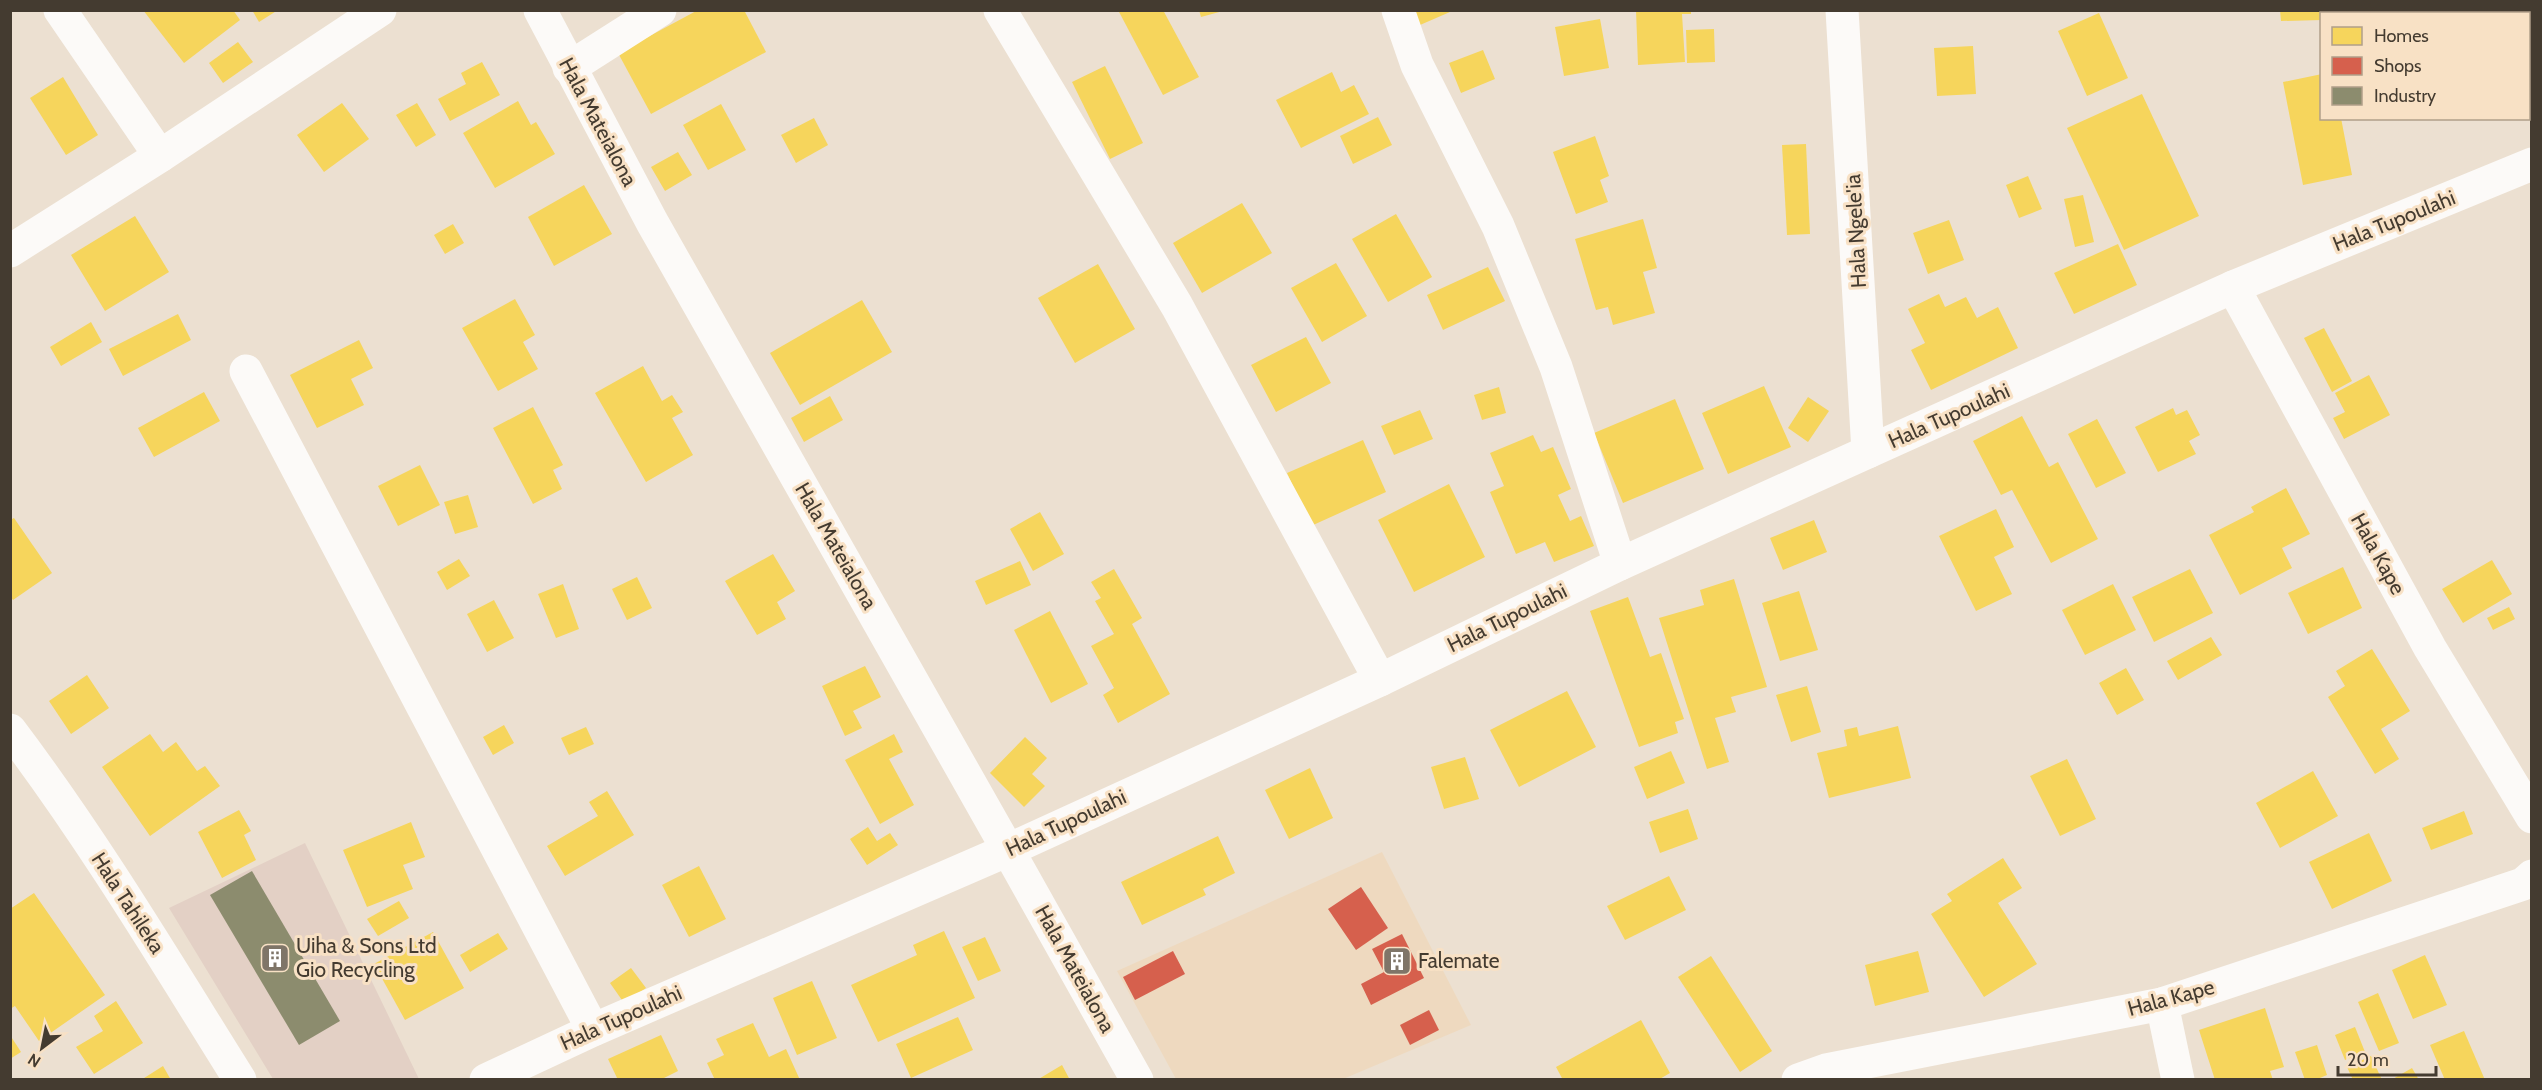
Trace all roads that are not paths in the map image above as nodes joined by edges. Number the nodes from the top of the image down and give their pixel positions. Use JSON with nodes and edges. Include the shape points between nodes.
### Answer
{"nodes":[{"id":1,"x":60,"y":10,"type":"edge"},
{"id":2,"x":380,"y":10,"type":"edge"},
{"id":3,"x":540,"y":10,"type":"edge"},
{"id":4,"x":660,"y":10,"type":"edge"},
{"id":5,"x":999,"y":10,"type":"edge"},
{"id":6,"x":1398,"y":10,"type":"edge"},
{"id":7,"x":1842,"y":10,"type":"edge"},
{"id":8,"x":569,"y":68,"type":"junction"},
{"id":9,"x":160,"y":156,"type":"junction"},
{"id":10,"x":2532,"y":164,"type":"edge"},
{"id":11,"x":10,"y":251,"type":"edge"},
{"id":12,"x":2233,"y":287,"type":"junction"},
{"id":13,"x":246,"y":371,"type":"dead end"},
{"id":14,"x":1868,"y":452,"type":"junction"},
{"id":15,"x":1620,"y":564,"type":"junction"},
{"id":16,"x":1380,"y":680,"type":"junction"},
{"id":17,"x":10,"y":730,"type":"edge"},
{"id":18,"x":2532,"y":817,"type":"edge"},
{"id":19,"x":1008,"y":850,"type":"junction"},
{"id":20,"x":2532,"y":876,"type":"edge"},
{"id":21,"x":2162,"y":1004,"type":"junction"},
{"id":22,"x":594,"y":1030,"type":"junction"},
{"id":23,"x":240,"y":1080,"type":"edge"},
{"id":24,"x":486,"y":1080,"type":"edge"},
{"id":25,"x":1137,"y":1080,"type":"edge"},
{"id":26,"x":1798,"y":1080,"type":"edge"},
{"id":27,"x":2178,"y":1080,"type":"edge"}],
"edges":[{"from":1,"to":9,"type":"street"},
{"from":2,"to":9,"type":"street"},
{"from":3,"to":8,"type":"street","name":"Hala Mateialona"},
{"from":4,"to":8,"type":"street"},
{"from":5,"to":16,"type":"street","via":[[1178,306]]},
{"from":6,"to":15,"type":"street","via":[[1417,65],[1498,226],[1556,367]]},
{"from":7,"to":14,"type":"street","name":"Hala Ngele'ia"},
{"from":8,"to":19,"type":"street","name":"Hala Mateialona","via":[[652,222]]},
{"from":9,"to":11,"type":"street"},
{"from":10,"to":12,"type":"street","name":"Hala Tupoulahi"},
{"from":12,"to":14,"type":"street","name":"Hala Tupoulahi"},
{"from":12,"to":18,"type":"street","name":"Hala Kape","via":[[2430,648]]},
{"from":13,"to":22,"type":"street"},
{"from":14,"to":15,"type":"street","name":"Hala Tupoulahi"},
{"from":15,"to":16,"type":"street","name":"Hala Tupoulahi"},
{"from":16,"to":19,"type":"street","name":"Hala Tupoulahi"},
{"from":17,"to":23,"type":"street","name":"Hala Tahileka","via":[[154,942]]},
{"from":19,"to":22,"type":"street","name":"Hala Tupoulahi"},
{"from":19,"to":25,"type":"street","name":"Hala Mateialona"},
{"from":20,"to":21,"type":"street","name":"Hala Kape","via":[[2523,884]]},
{"from":21,"to":26,"type":"street","name":"Hala Kape","via":[[1826,1070]]},
{"from":21,"to":27,"type":"street"},
{"from":22,"to":24,"type":"street","name":"Hala Tupoulahi"}]}
